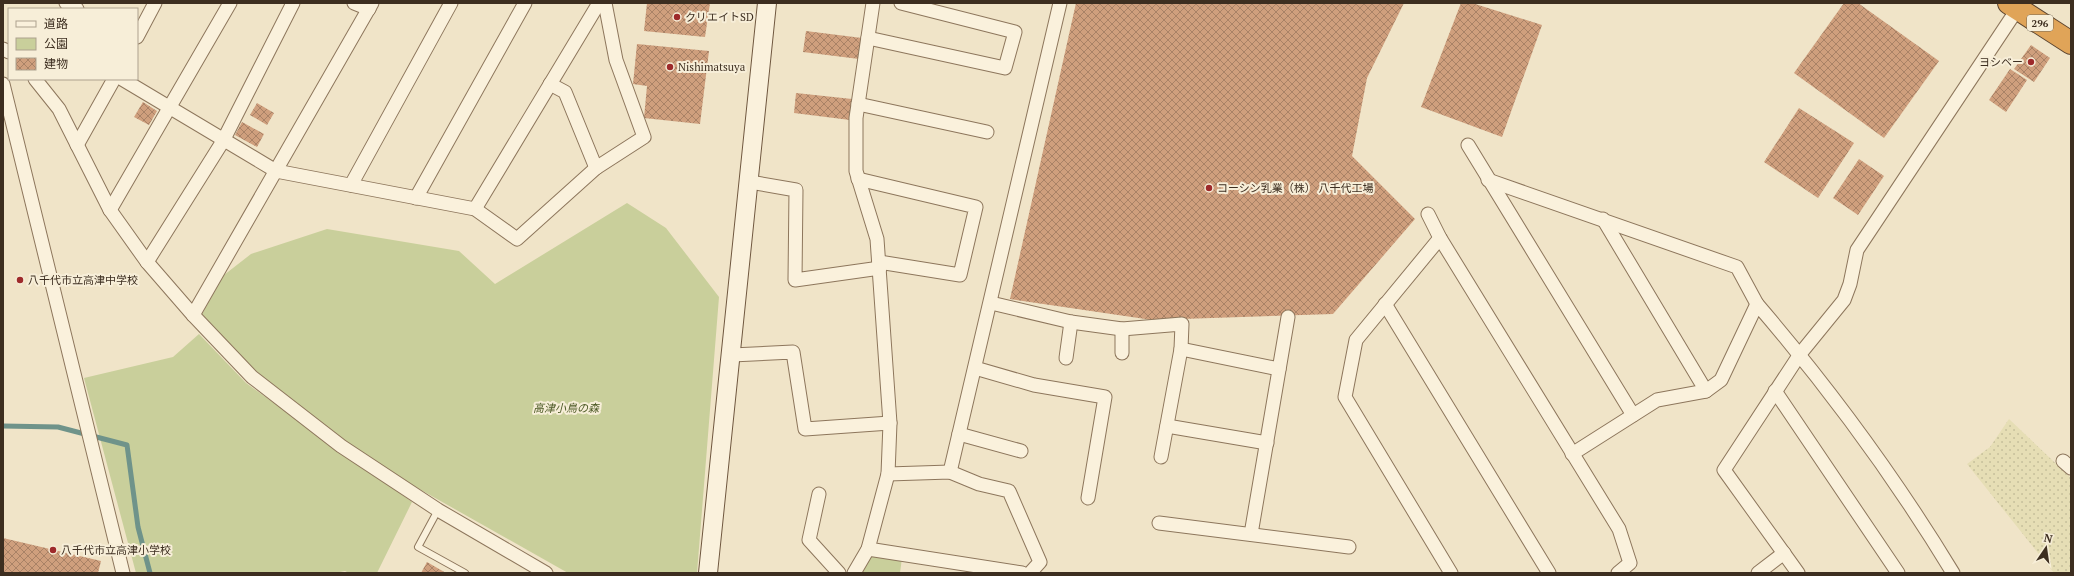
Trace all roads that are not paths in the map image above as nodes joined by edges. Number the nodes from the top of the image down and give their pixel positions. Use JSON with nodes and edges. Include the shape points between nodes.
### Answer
{"nodes":[{"id":1,"x":66,"y":3,"type":"edge"},
{"id":2,"x":155,"y":3,"type":"edge"},
{"id":3,"x":230,"y":3,"type":"edge"},
{"id":4,"x":293,"y":3,"type":"edge"},
{"id":5,"x":354,"y":3,"type":"edge"},
{"id":6,"x":451,"y":3,"type":"edge"},
{"id":7,"x":525,"y":3,"type":"edge"},
{"id":8,"x":600,"y":3,"type":"edge"},
{"id":9,"x":605,"y":3,"type":"edge"},
{"id":10,"x":767,"y":3,"type":"edge"},
{"id":11,"x":873,"y":3,"type":"edge"},
{"id":12,"x":901,"y":3,"type":"edge"},
{"id":13,"x":1060,"y":3,"type":"edge"},
{"id":14,"x":2016,"y":5,"type":"edge"},
{"id":15,"x":371,"y":6,"type":"edge"},
{"id":16,"x":75,"y":8,"type":"edge"},
{"id":17,"x":138,"y":35,"type":"edge"},
{"id":18,"x":868,"y":38,"type":"junction"},
{"id":19,"x":2071,"y":43,"type":"edge"},
{"id":20,"x":113,"y":80,"type":"edge"},
{"id":21,"x":124,"y":80,"type":"edge"},
{"id":22,"x":40,"y":81,"type":"edge"},
{"id":23,"x":3,"y":84,"type":"edge"},
{"id":24,"x":550,"y":84,"type":"junction"},
{"id":25,"x":858,"y":104,"type":"junction"},
{"id":26,"x":169,"y":107,"type":"junction"},
{"id":27,"x":987,"y":132,"type":"dead end"},
{"id":28,"x":224,"y":141,"type":"junction"},
{"id":29,"x":77,"y":145,"type":"junction"},
{"id":30,"x":1468,"y":145,"type":"dead end"},
{"id":31,"x":596,"y":168,"type":"junction"},
{"id":32,"x":276,"y":171,"type":"junction"},
{"id":33,"x":858,"y":179,"type":"junction"},
{"id":34,"x":1488,"y":180,"type":"junction"},
{"id":35,"x":750,"y":182,"type":"junction"},
{"id":36,"x":351,"y":185,"type":"junction"},
{"id":37,"x":416,"y":198,"type":"junction"},
{"id":38,"x":475,"y":209,"type":"junction"},
{"id":39,"x":110,"y":210,"type":"junction"},
{"id":40,"x":1428,"y":214,"type":"dead end"},
{"id":41,"x":1603,"y":219,"type":"junction"},
{"id":42,"x":1440,"y":238,"type":"junction"},
{"id":43,"x":147,"y":262,"type":"junction"},
{"id":44,"x":879,"y":265,"type":"junction"},
{"id":45,"x":991,"y":303,"type":"junction"},
{"id":46,"x":1385,"y":304,"type":"junction"},
{"id":47,"x":1757,"y":304,"type":"junction"},
{"id":48,"x":193,"y":315,"type":"junction"},
{"id":49,"x":1288,"y":316,"type":"dead end"},
{"id":50,"x":1071,"y":322,"type":"junction"},
{"id":51,"x":1122,"y":329,"type":"junction"},
{"id":52,"x":1181,"y":349,"type":"junction"},
{"id":53,"x":1122,"y":353,"type":"dead end"},
{"id":54,"x":1800,"y":354,"type":"junction"},
{"id":55,"x":732,"y":355,"type":"junction"},
{"id":56,"x":1066,"y":358,"type":"dead end"},
{"id":57,"x":975,"y":368,"type":"junction"},
{"id":58,"x":1279,"y":369,"type":"junction"},
{"id":59,"x":1706,"y":391,"type":"junction"},
{"id":60,"x":1775,"y":391,"type":"junction"},
{"id":61,"x":1633,"y":415,"type":"junction"},
{"id":62,"x":890,"y":423,"type":"junction"},
{"id":63,"x":1167,"y":426,"type":"junction"},
{"id":64,"x":959,"y":434,"type":"junction"},
{"id":65,"x":1267,"y":443,"type":"junction"},
{"id":66,"x":1021,"y":451,"type":"dead end"},
{"id":67,"x":1572,"y":454,"type":"junction"},
{"id":68,"x":1162,"y":457,"type":"dead end"},
{"id":69,"x":950,"y":472,"type":"junction"},
{"id":70,"x":888,"y":474,"type":"junction"},
{"id":71,"x":818,"y":494,"type":"dead end"},
{"id":72,"x":1088,"y":498,"type":"dead end"},
{"id":73,"x":438,"y":510,"type":"junction"},
{"id":74,"x":1159,"y":523,"type":"dead end"},
{"id":75,"x":1251,"y":534,"type":"junction"},
{"id":76,"x":1349,"y":547,"type":"dead end"},
{"id":77,"x":868,"y":549,"type":"junction"},
{"id":78,"x":1784,"y":553,"type":"junction"},
{"id":79,"x":122,"y":573,"type":"edge"},
{"id":80,"x":465,"y":573,"type":"edge"},
{"id":81,"x":546,"y":573,"type":"edge"},
{"id":82,"x":708,"y":573,"type":"edge"},
{"id":83,"x":839,"y":573,"type":"edge"},
{"id":84,"x":854,"y":573,"type":"edge"},
{"id":85,"x":1022,"y":573,"type":"edge"},
{"id":86,"x":1030,"y":573,"type":"edge"},
{"id":87,"x":1451,"y":573,"type":"edge"},
{"id":88,"x":1550,"y":573,"type":"edge"},
{"id":89,"x":1618,"y":573,"type":"edge"},
{"id":90,"x":1758,"y":573,"type":"edge"},
{"id":91,"x":1798,"y":573,"type":"edge"},
{"id":92,"x":1898,"y":573,"type":"edge"},
{"id":93,"x":1953,"y":573,"type":"edge"}],
"edges":[{"from":1,"to":16,"type":"street"},
{"from":2,"to":17,"type":"street"},
{"from":3,"to":26,"type":"street"},
{"from":4,"to":28,"type":"street"},
{"from":5,"to":15,"type":"street"},
{"from":6,"to":36,"type":"street"},
{"from":7,"to":37,"type":"street"},
{"from":8,"to":24,"type":"street"},
{"from":9,"to":31,"type":"street","via":[[616,60],[644,137]]},
{"from":10,"to":35,"type":"street"},
{"from":11,"to":18,"type":"street"},
{"from":12,"to":18,"type":"street","via":[[1015,32],[1005,68]]},
{"from":13,"to":45,"type":"street"},
{"from":14,"to":19,"type":"highway","number":"296"},
{"from":14,"to":54,"type":"street","via":[[1857,250],[1844,300]]},
{"from":15,"to":32,"type":"street"},
{"from":18,"to":25,"type":"street"},
{"from":20,"to":29,"type":"street"},
{"from":21,"to":26,"type":"street"},
{"from":22,"to":29,"type":"street"},
{"from":23,"to":79,"type":"street"},
{"from":24,"to":31,"type":"street","via":[[565,92]]},
{"from":24,"to":38,"type":"street"},
{"from":25,"to":27,"type":"street"},
{"from":25,"to":33,"type":"street"},
{"from":26,"to":28,"type":"street"},
{"from":26,"to":39,"type":"street"},
{"from":28,"to":32,"type":"street"},
{"from":28,"to":43,"type":"street"},
{"from":29,"to":39,"type":"street"},
{"from":30,"to":34,"type":"street"},
{"from":31,"to":38,"type":"street","via":[[517,239]]},
{"from":32,"to":36,"type":"street"},
{"from":32,"to":48,"type":"street"},
{"from":33,"to":44,"type":"street","via":[[877,239]]},
{"from":33,"to":44,"type":"street","via":[[976,207],[960,275]]},
{"from":34,"to":41,"type":"street"},
{"from":34,"to":61,"type":"street"},
{"from":35,"to":44,"type":"street","via":[[796,190],[796,280]]},
{"from":35,"to":55,"type":"street"},
{"from":36,"to":37,"type":"street"},
{"from":37,"to":38,"type":"street"},
{"from":39,"to":43,"type":"street"},
{"from":40,"to":42,"type":"street"},
{"from":41,"to":47,"type":"street","via":[[1737,267]]},
{"from":41,"to":59,"type":"street"},
{"from":42,"to":46,"type":"street"},
{"from":42,"to":67,"type":"street"},
{"from":43,"to":48,"type":"street"},
{"from":44,"to":62,"type":"street"},
{"from":45,"to":50,"type":"street"},
{"from":45,"to":57,"type":"street"},
{"from":46,"to":87,"type":"street","via":[[1356,340],[1345,397]]},
{"from":46,"to":88,"type":"street"},
{"from":47,"to":54,"type":"street"},
{"from":47,"to":59,"type":"street","via":[[1721,380]]},
{"from":48,"to":73,"type":"street","via":[[252,377],[341,446]]},
{"from":49,"to":58,"type":"street"},
{"from":50,"to":51,"type":"street"},
{"from":50,"to":56,"type":"street"},
{"from":51,"to":52,"type":"street","via":[[1182,324]]},
{"from":51,"to":53,"type":"street"},
{"from":52,"to":58,"type":"street"},
{"from":52,"to":63,"type":"street"},
{"from":54,"to":60,"type":"street"},
{"from":54,"to":93,"type":"street","via":[[1918,514]]},
{"from":55,"to":62,"type":"street","via":[[793,352],[805,429]]},
{"from":55,"to":82,"type":"street"},
{"from":57,"to":64,"type":"street"},
{"from":57,"to":72,"type":"street","via":[[1034,385],[1105,396]]},
{"from":58,"to":65,"type":"street"},
{"from":59,"to":61,"type":"street","via":[[1657,400]]},
{"from":60,"to":78,"type":"street","via":[[1724,470]]},
{"from":60,"to":92,"type":"street"},
{"from":61,"to":67,"type":"street"},
{"from":62,"to":70,"type":"street"},
{"from":63,"to":65,"type":"street"},
{"from":63,"to":68,"type":"street"},
{"from":64,"to":66,"type":"street"},
{"from":64,"to":69,"type":"street"},
{"from":65,"to":75,"type":"street"},
{"from":67,"to":89,"type":"street","via":[[1619,529],[1630,563]]},
{"from":69,"to":70,"type":"street"},
{"from":69,"to":86,"type":"street","via":[[979,484],[1009,491],[1040,562]]},
{"from":70,"to":77,"type":"street"},
{"from":71,"to":83,"type":"street","via":[[809,540]]},
{"from":73,"to":80,"type":"lane","via":[[418,547]]},
{"from":73,"to":81,"type":"street"},
{"from":74,"to":75,"type":"street"},
{"from":75,"to":76,"type":"street"},
{"from":77,"to":84,"type":"street"},
{"from":77,"to":85,"type":"street"},
{"from":78,"to":90,"type":"street"},
{"from":78,"to":91,"type":"street"}]}
